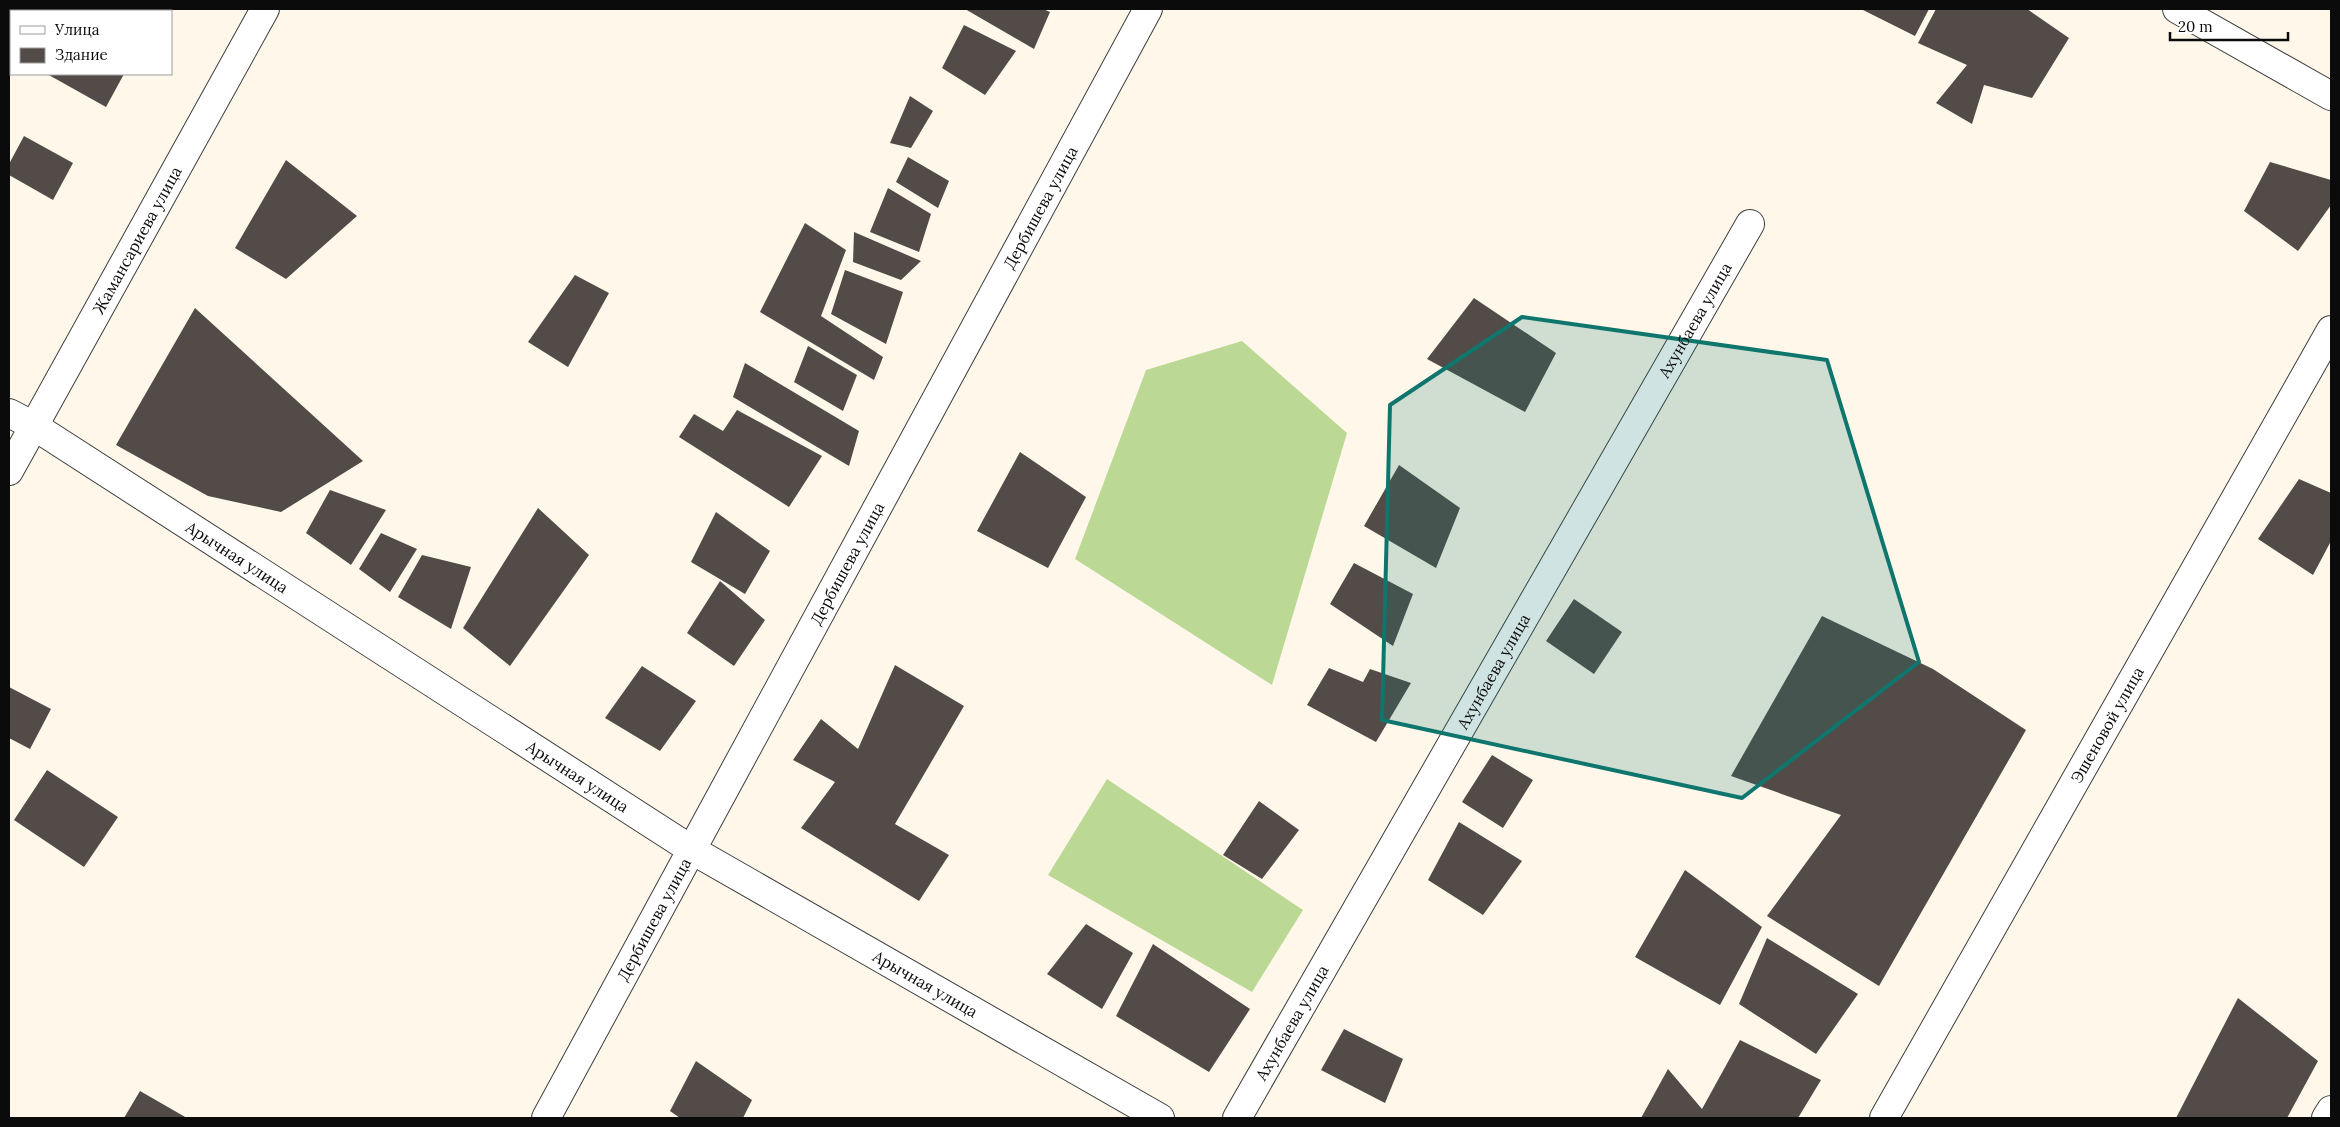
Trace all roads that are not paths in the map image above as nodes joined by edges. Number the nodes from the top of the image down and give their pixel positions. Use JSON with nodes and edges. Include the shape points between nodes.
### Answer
{"nodes":[{"id":1,"x":265,"y":9,"type":"edge"},
{"id":2,"x":1148,"y":9,"type":"edge"},
{"id":3,"x":2177,"y":9,"type":"edge"},
{"id":4,"x":2331,"y":96,"type":"edge"},
{"id":5,"x":1750,"y":224,"type":"dead end"},
{"id":6,"x":2331,"y":330,"type":"edge"},
{"id":7,"x":9,"y":413,"type":"edge"},
{"id":8,"x":34,"y":426,"type":"junction"},
{"id":9,"x":9,"y":471,"type":"edge"},
{"id":10,"x":692,"y":850,"type":"junction"},
{"id":11,"x":2331,"y":1110,"type":"edge"},
{"id":12,"x":546,"y":1118,"type":"edge"},
{"id":13,"x":1160,"y":1118,"type":"edge"},
{"id":14,"x":1237,"y":1118,"type":"edge"},
{"id":15,"x":1884,"y":1118,"type":"edge"},
{"id":16,"x":2326,"y":1118,"type":"edge"}],
"edges":[{"from":1,"to":8,"type":"street","name":"Жамансариева улица"},
{"from":2,"to":10,"type":"street","name":"Дербишева улица"},
{"from":3,"to":4,"type":"street"},
{"from":5,"to":14,"type":"street","name":"Ахунбаева улица"},
{"from":6,"to":15,"type":"street","name":"Эшеновой улица"},
{"from":7,"to":8,"type":"street","name":"Арычная улица"},
{"from":8,"to":9,"type":"street","name":"Жамансариева улица"},
{"from":8,"to":10,"type":"street","name":"Арычная улица"},
{"from":10,"to":12,"type":"street","name":"Дербишева улица"},
{"from":10,"to":13,"type":"street","name":"Арычная улица"},
{"from":11,"to":16,"type":"street"}]}
